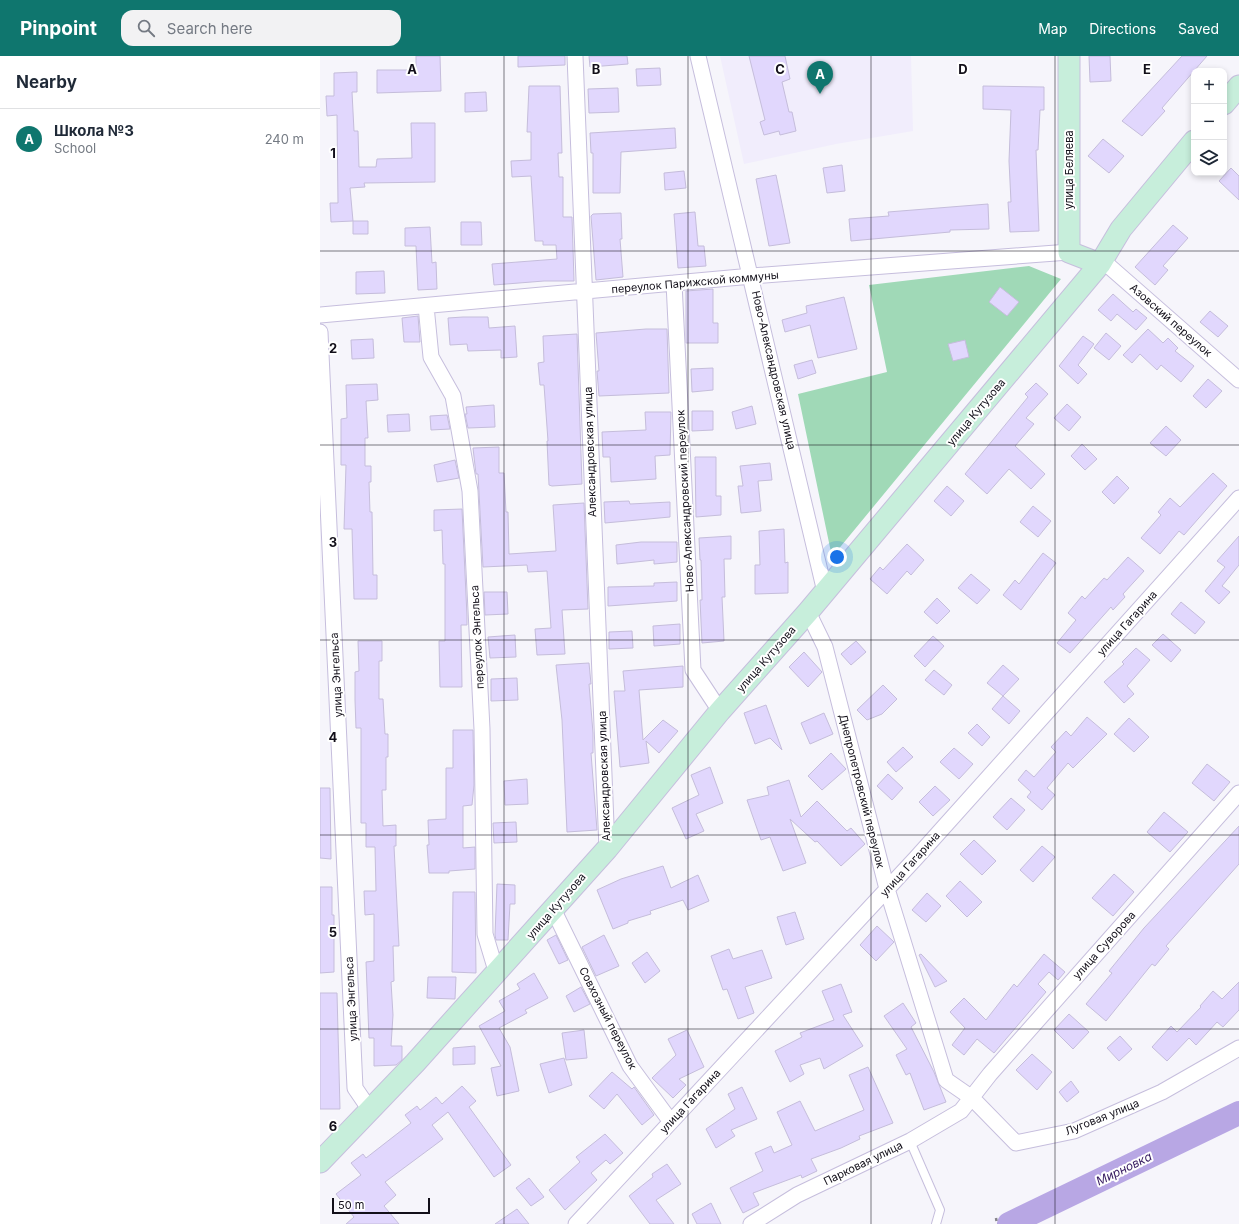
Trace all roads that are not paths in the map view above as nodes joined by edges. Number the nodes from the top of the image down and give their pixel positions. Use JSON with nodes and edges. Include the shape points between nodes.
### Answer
{"nodes":[{"id":1,"x":575,"y":56,"type":"edge"},
{"id":2,"x":698,"y":56,"type":"edge"},
{"id":3,"x":1069,"y":56,"type":"edge"},
{"id":4,"x":1239,"y":86,"type":"edge"},
{"id":5,"x":1227,"y":100,"type":"edge"},
{"id":6,"x":1191,"y":145,"type":"edge"},
{"id":7,"x":1070,"y":252,"type":"junction"},
{"id":8,"x":1101,"y":262,"type":"junction"},
{"id":9,"x":752,"y":276,"type":"junction"},
{"id":10,"x":674,"y":283,"type":"junction"},
{"id":11,"x":583,"y":292,"type":"junction"},
{"id":12,"x":426,"y":306,"type":"junction"},
{"id":13,"x":320,"y":315,"type":"edge"},
{"id":14,"x":320,"y":332,"type":"edge"},
{"id":15,"x":1239,"y":380,"type":"edge"},
{"id":16,"x":1239,"y":498,"type":"edge"},
{"id":17,"x":825,"y":592,"type":"junction"},
{"id":18,"x":808,"y":612,"type":"junction"},
{"id":19,"x":720,"y":711,"type":"junction"},
{"id":20,"x":1239,"y":793,"type":"edge"},
{"id":21,"x":607,"y":849,"type":"junction"},
{"id":22,"x":887,"y":889,"type":"junction"},
{"id":23,"x":553,"y":909,"type":"junction"},
{"id":24,"x":496,"y":974,"type":"junction"},
{"id":25,"x":1239,"y":1048,"type":"edge"},
{"id":26,"x":972,"y":1098,"type":"junction"},
{"id":27,"x":370,"y":1110,"type":"junction"},
{"id":28,"x":671,"y":1122,"type":"junction"},
{"id":29,"x":910,"y":1141,"type":"junction"},
{"id":30,"x":320,"y":1162,"type":"edge"},
{"id":31,"x":576,"y":1224,"type":"edge"},
{"id":32,"x":751,"y":1224,"type":"edge"},
{"id":33,"x":936,"y":1224,"type":"edge"}],
"edges":[{"from":1,"to":11,"type":"street","name":"Александровская улица"},
{"from":2,"to":9,"type":"street","name":"Ново-Александровская улица"},
{"from":3,"to":7,"type":"main road","name":"улица Беляева"},
{"from":4,"to":5,"type":"main road"},
{"from":6,"to":8,"type":"main road","name":"улица Кутузова","via":[[1122,229]]},
{"from":7,"to":8,"type":"main road"},
{"from":7,"to":9,"type":"street","name":"переулок Парижской коммуны"},
{"from":8,"to":15,"type":"street","name":"Азовский переулок"},
{"from":8,"to":17,"type":"main road","name":"улица Кутузова"},
{"from":9,"to":10,"type":"street","name":"переулок Парижской коммуны"},
{"from":9,"to":17,"type":"street","name":"Ново-Александровская улица"},
{"from":10,"to":11,"type":"street","name":"переулок Парижской коммуны"},
{"from":10,"to":19,"type":"street","name":"Ново-Александровский переулок","via":[[693,670]]},
{"from":11,"to":12,"type":"street","name":"переулок Парижской коммуны"},
{"from":11,"to":21,"type":"street","name":"Александровская улица"},
{"from":12,"to":13,"type":"street","name":"переулок Парижской коммуны"},
{"from":12,"to":24,"type":"street","name":"переулок Энгельса","via":[[430,357],[453,396],[470,491],[482,729],[485,934]]},
{"from":14,"to":27,"type":"street","name":"улица Энгельса","via":[[355,1088]]},
{"from":16,"to":22,"type":"street","name":"улица Гагарина"},
{"from":17,"to":18,"type":"main road","name":"улица Кутузова"},
{"from":18,"to":19,"type":"main road","name":"улица Кутузова"},
{"from":18,"to":22,"type":"street","name":"Днепропетровский переулок","via":[[825,647]]},
{"from":19,"to":21,"type":"main road","name":"улица Кутузова"},
{"from":20,"to":26,"type":"street","name":"улица Суворова","via":[[990,1074]]},
{"from":21,"to":23,"type":"main road","name":"улица Кутузова"},
{"from":22,"to":26,"type":"street","name":"Днепропетровский переулок","via":[[946,1080]]},
{"from":22,"to":28,"type":"street","name":"улица Гагарина"},
{"from":23,"to":24,"type":"main road","name":"улица Кутузова"},
{"from":23,"to":28,"type":"street","name":"Совхозный переулок","via":[[630,1066]]},
{"from":24,"to":27,"type":"main road","name":"улица Кутузова"},
{"from":25,"to":26,"type":"street","name":"Луговая улица","via":[[1162,1092],[1074,1131],[1016,1143]]},
{"from":26,"to":29,"type":"street","name":"Парковая улица","via":[[961,1111]]},
{"from":27,"to":30,"type":"main road","name":"улица Кутузова"},
{"from":28,"to":31,"type":"street","name":"улица Гагарина"},
{"from":29,"to":32,"type":"street","name":"Парковая улица","via":[[797,1195]]},
{"from":29,"to":33,"type":"lane","via":[[940,1210]]}]}
